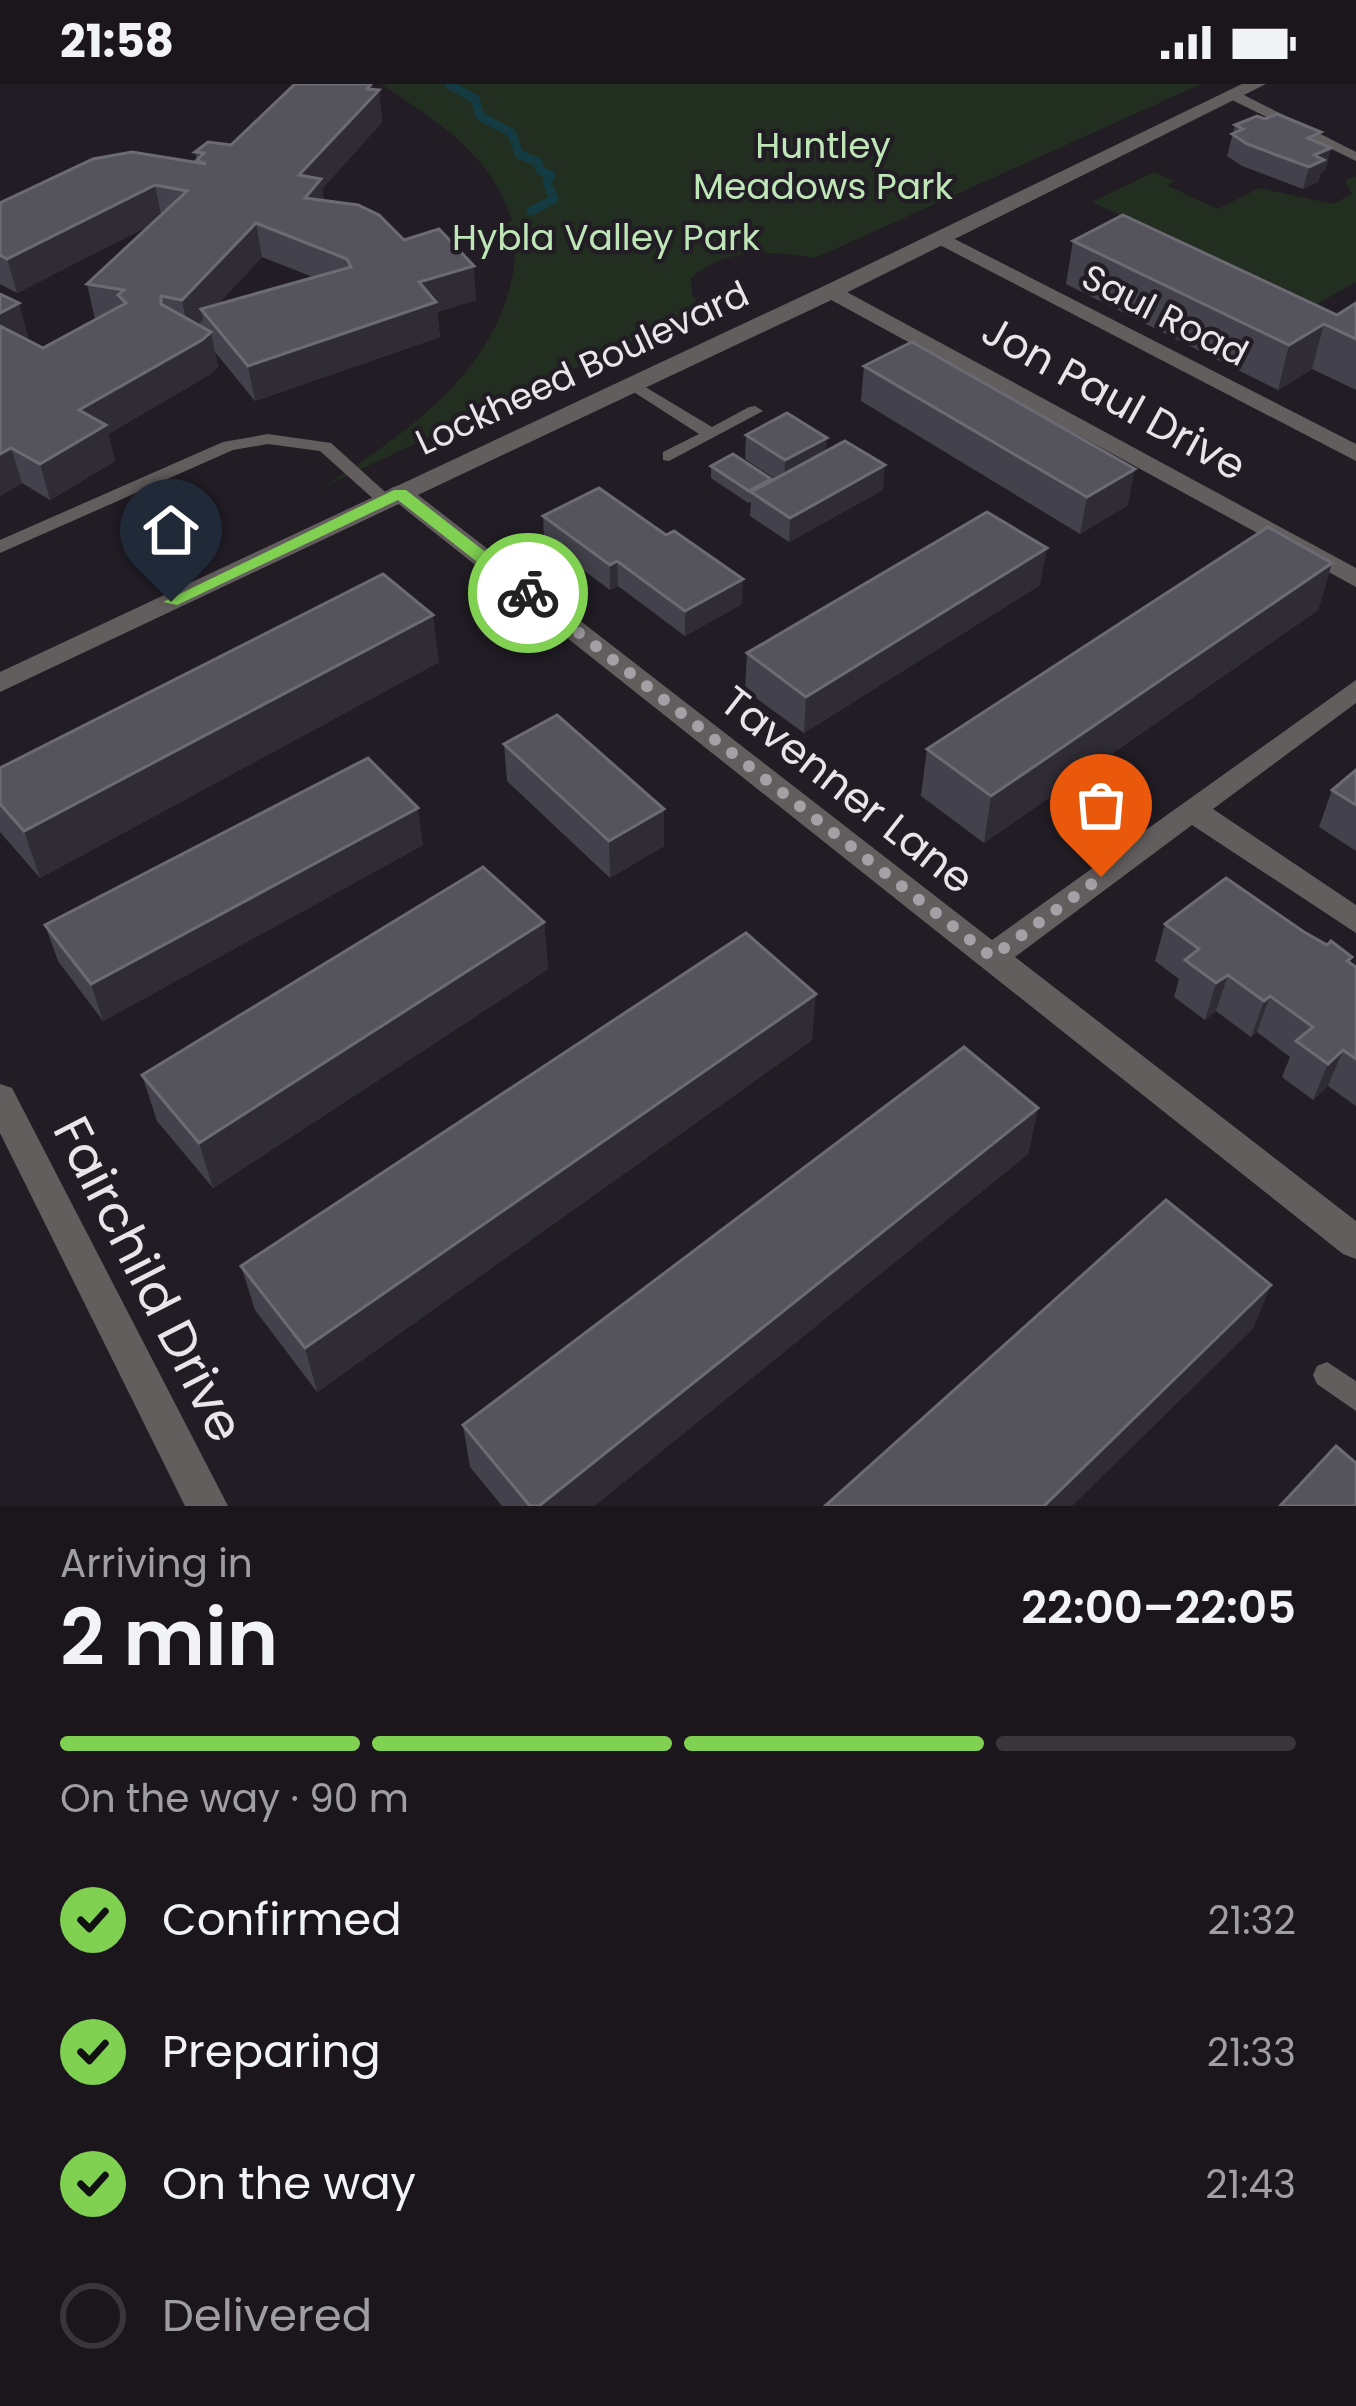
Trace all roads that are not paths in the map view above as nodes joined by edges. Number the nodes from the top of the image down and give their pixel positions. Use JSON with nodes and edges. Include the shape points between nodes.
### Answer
{"nodes":[{"id":1,"x":1257,"y":84,"type":"edge"},
{"id":2,"x":1233,"y":95,"type":"junction"},
{"id":3,"x":1356,"y":158,"type":"edge"},
{"id":4,"x":940,"y":238,"type":"junction"},
{"id":5,"x":832,"y":291,"type":"junction"},
{"id":6,"x":632,"y":384,"type":"junction"},
{"id":7,"x":755,"y":411,"type":"dead end"},
{"id":8,"x":711,"y":434,"type":"junction"},
{"id":9,"x":1356,"y":454,"type":"edge"},
{"id":10,"x":669,"y":456,"type":"dead end"},
{"id":11,"x":393,"y":497,"type":"junction"},
{"id":12,"x":0,"y":547,"type":"edge"},
{"id":13,"x":1356,"y":579,"type":"edge"},
{"id":14,"x":0,"y":682,"type":"edge"},
{"id":15,"x":1356,"y":689,"type":"edge"},
{"id":16,"x":1192,"y":810,"type":"junction"},
{"id":17,"x":1356,"y":921,"type":"edge"},
{"id":18,"x":992,"y":957,"type":"junction"},
{"id":19,"x":0,"y":1098,"type":"edge"},
{"id":20,"x":1356,"y":1243,"type":"edge"},
{"id":21,"x":1327,"y":1375,"type":"dead end"},
{"id":22,"x":1356,"y":1397,"type":"edge"},
{"id":23,"x":207,"y":1506,"type":"edge"}],
"edges":[{"from":1,"to":2,"type":"street","name":"Lockheed Boulevard"},
{"from":2,"to":3,"type":"lane"},
{"from":2,"to":4,"type":"street","name":"Lockheed Boulevard"},
{"from":4,"to":5,"type":"street","name":"Lockheed Boulevard"},
{"from":4,"to":9,"type":"street","name":"Saul Road"},
{"from":5,"to":6,"type":"street","name":"Lockheed Boulevard"},
{"from":5,"to":13,"type":"street","name":"Jon Paul Drive"},
{"from":6,"to":8,"type":"lane"},
{"from":6,"to":11,"type":"street","name":"Lockheed Boulevard"},
{"from":7,"to":8,"type":"lane"},
{"from":8,"to":10,"type":"lane"},
{"from":11,"to":12,"type":"lane","via":[[325,447],[268,439],[229,446]]},
{"from":11,"to":14,"type":"street","name":"Lockheed Boulevard"},
{"from":11,"to":18,"type":"street","name":"Tavenner Lane"},
{"from":15,"to":16,"type":"street"},
{"from":16,"to":17,"type":"street"},
{"from":16,"to":18,"type":"street"},
{"from":18,"to":20,"type":"street","name":"Tavenner Lane"},
{"from":19,"to":23,"type":"street","name":"Fairchild Drive"},
{"from":21,"to":22,"type":"lane"}]}
